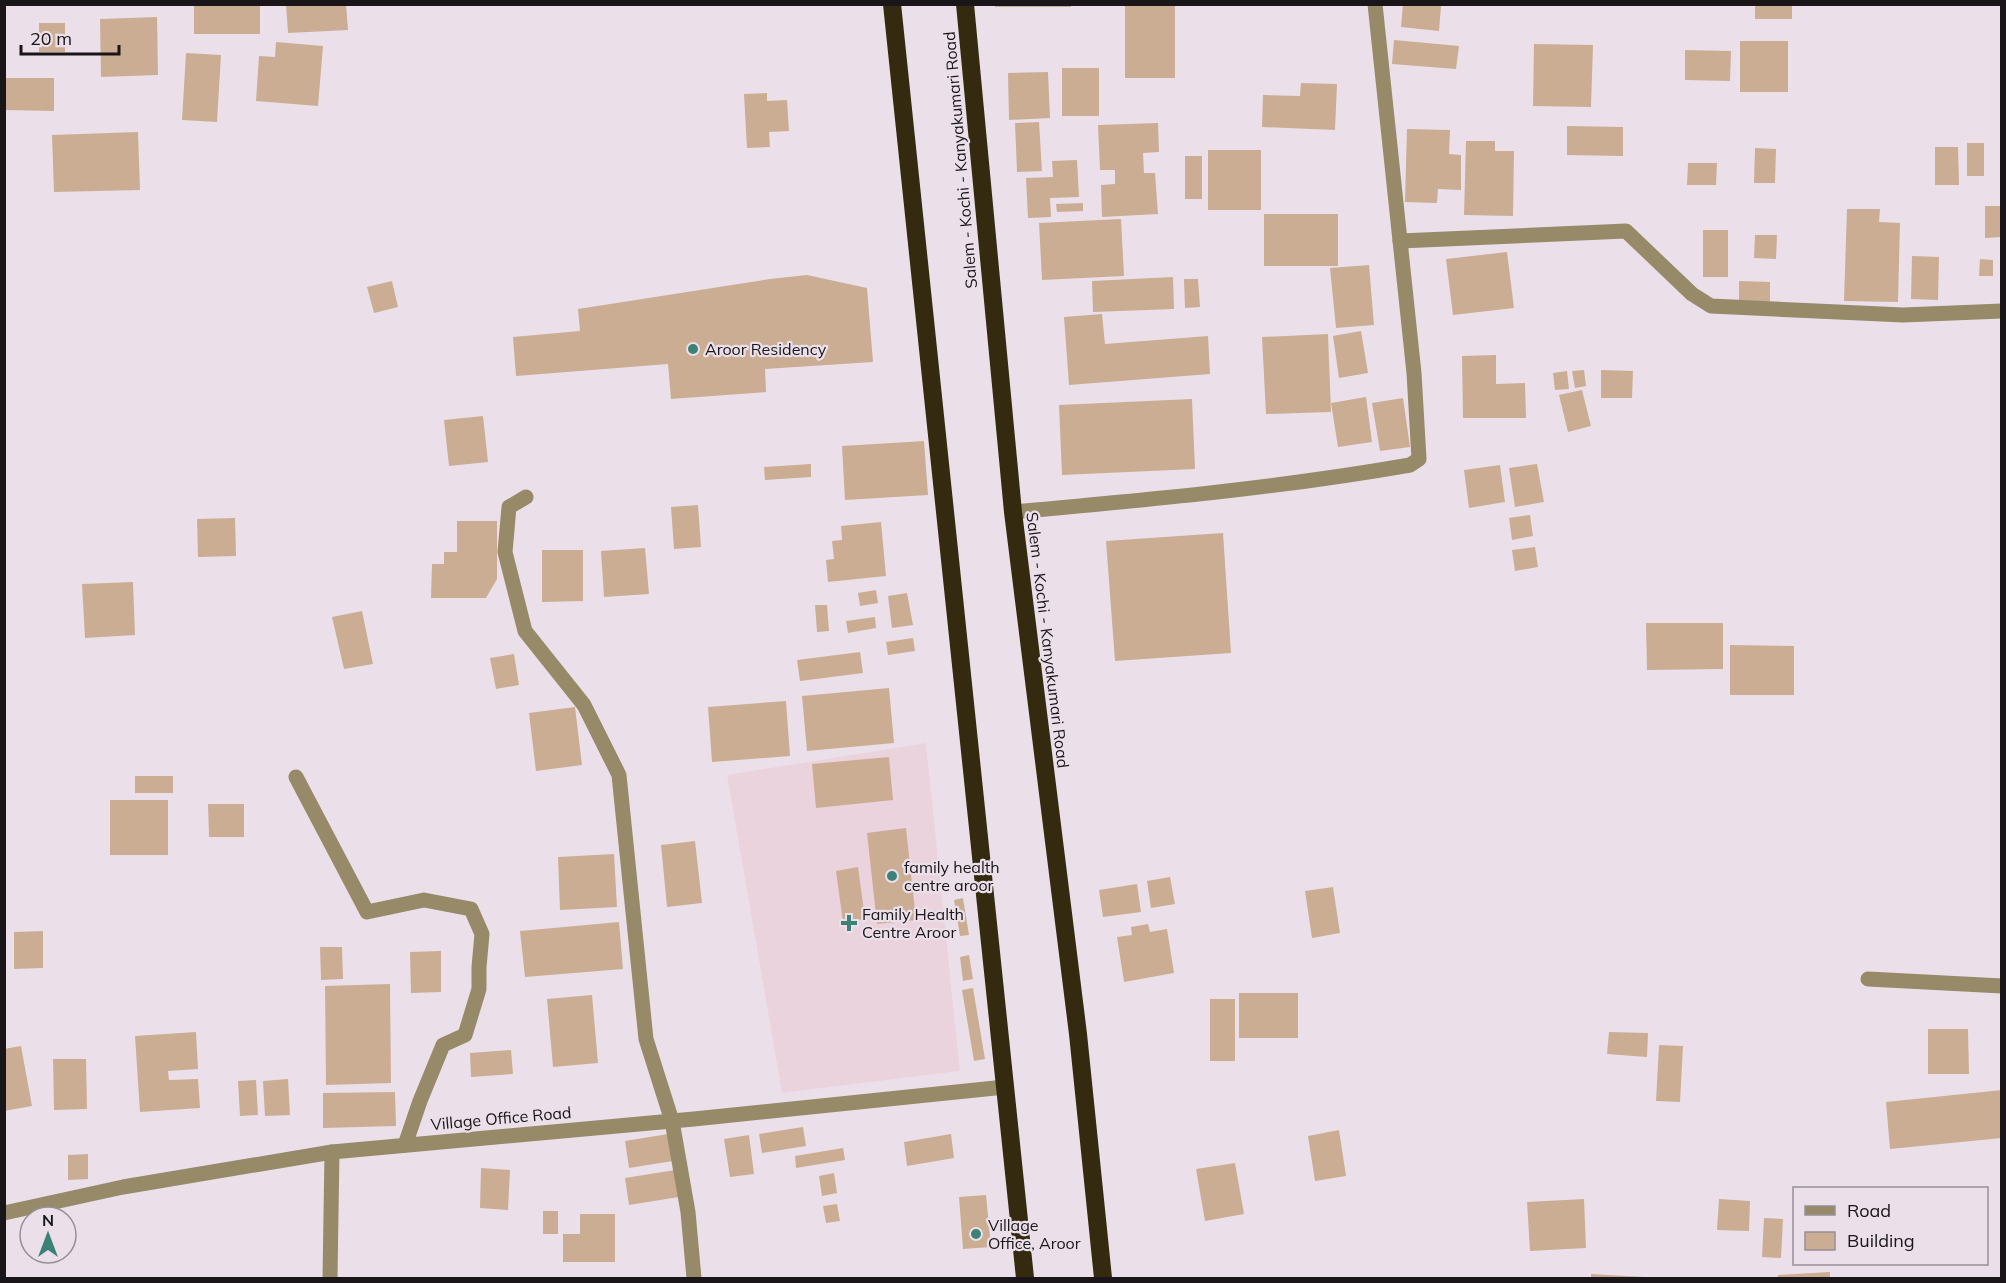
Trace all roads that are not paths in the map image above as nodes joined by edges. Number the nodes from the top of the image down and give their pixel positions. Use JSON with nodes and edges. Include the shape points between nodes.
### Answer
{"nodes":[{"id":1,"x":892,"y":4,"type":"edge"},
{"id":2,"x":965,"y":4,"type":"edge"},
{"id":3,"x":1375,"y":4,"type":"edge"},
{"id":4,"x":1400,"y":241,"type":"junction"},
{"id":5,"x":2001,"y":311,"type":"edge"},
{"id":6,"x":526,"y":497,"type":"dead end"},
{"id":7,"x":1013,"y":512,"type":"junction"},
{"id":8,"x":296,"y":777,"type":"dead end"},
{"id":9,"x":1868,"y":979,"type":"dead end"},
{"id":10,"x":2001,"y":986,"type":"edge"},
{"id":11,"x":1005,"y":1087,"type":"junction"},
{"id":12,"x":672,"y":1121,"type":"junction"},
{"id":13,"x":405,"y":1145,"type":"junction"},
{"id":14,"x":332,"y":1152,"type":"junction"},
{"id":15,"x":4,"y":1213,"type":"edge"},
{"id":16,"x":330,"y":1278,"type":"edge"},
{"id":17,"x":694,"y":1278,"type":"edge"},
{"id":18,"x":1025,"y":1278,"type":"edge"},
{"id":19,"x":1103,"y":1278,"type":"edge"}],
"edges":[{"from":1,"to":11,"type":"highway"},
{"from":2,"to":7,"type":"highway","name":"Salem - Kochi - Kanyakumari Road"},
{"from":3,"to":4,"type":"street"},
{"from":4,"to":5,"type":"street","via":[[1626,231],[1692,294],[1711,306],[1903,315]]},
{"from":4,"to":7,"type":"street","via":[[1419,459],[1410,465],[1345,476]]},
{"from":6,"to":12,"type":"street","via":[[508,507],[505,552],[525,631],[584,705],[619,775],[646,1039]]},
{"from":7,"to":19,"type":"highway","name":"Salem - Kochi - Kanyakumari Road","via":[[1077,1023]]},
{"from":8,"to":13,"type":"street","via":[[367,912],[424,900],[462,907],[471,909],[482,934],[479,989],[465,1035],[443,1045]]},
{"from":9,"to":10,"type":"street"},
{"from":11,"to":12,"type":"street","name":"Village Office Road"},
{"from":11,"to":18,"type":"highway"},
{"from":12,"to":13,"type":"street","name":"Village Office Road"},
{"from":12,"to":17,"type":"street","via":[[688,1212]]},
{"from":13,"to":14,"type":"street","name":"Village Office Road"},
{"from":14,"to":15,"type":"street","name":"Village Office Road","via":[[123,1187]]},
{"from":14,"to":16,"type":"street"}]}
